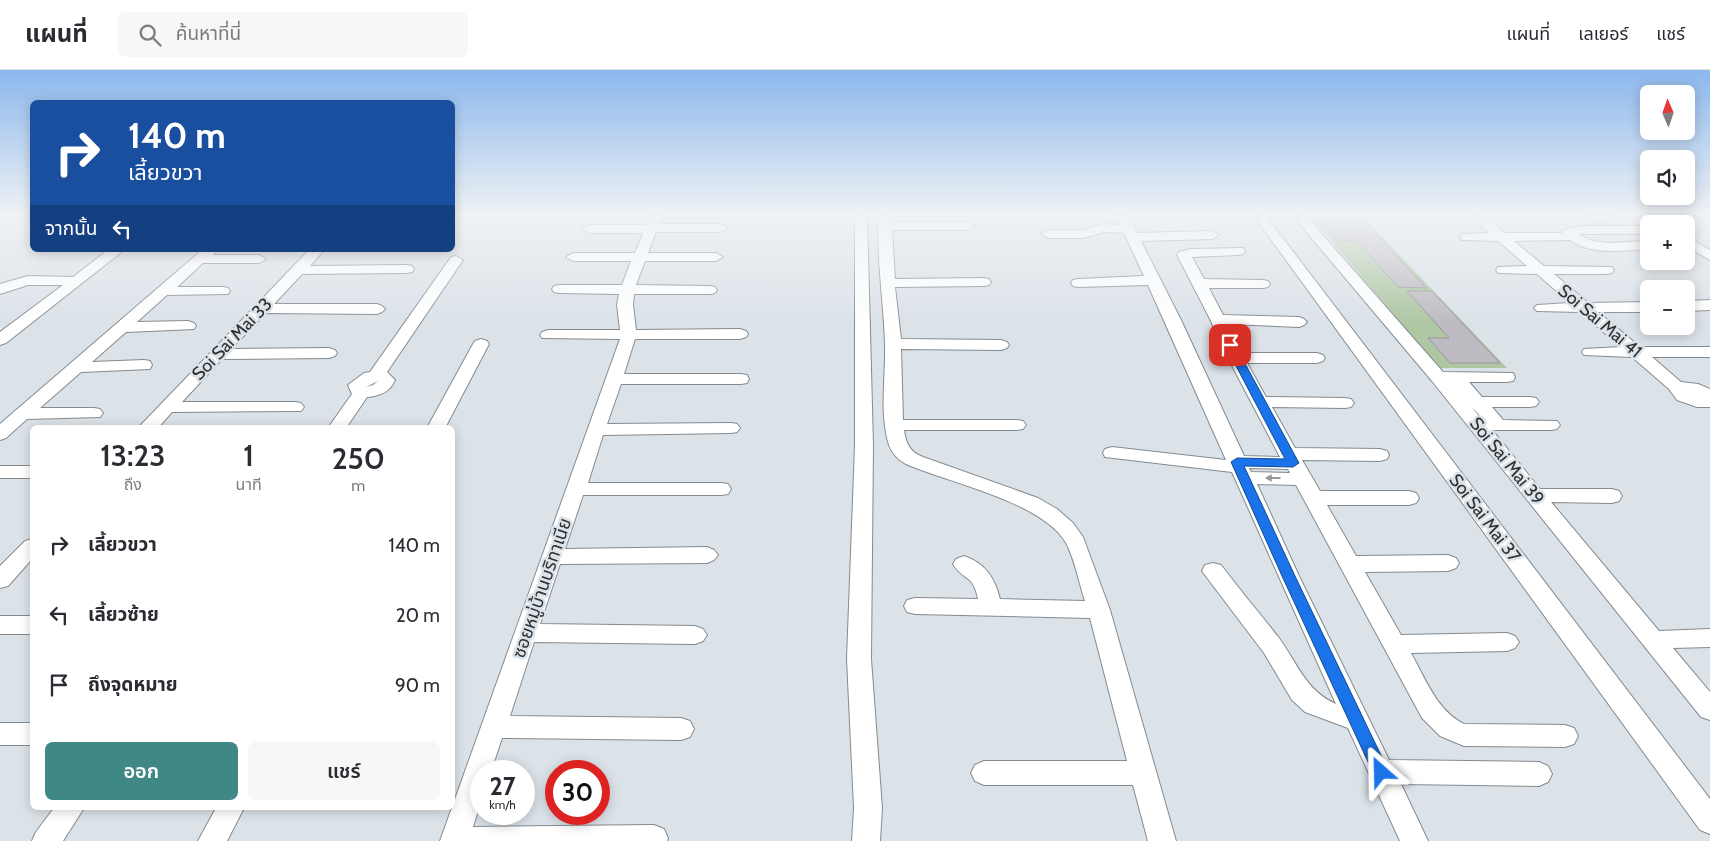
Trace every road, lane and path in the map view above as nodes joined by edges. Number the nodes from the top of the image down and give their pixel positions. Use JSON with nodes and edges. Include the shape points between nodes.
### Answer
{"nodes":[{"id":1,"x":114,"y":252,"type":"edge"},
{"id":2,"x":315,"y":252,"type":"edge"},
{"id":3,"x":642,"y":252,"type":"edge"},
{"id":4,"x":861,"y":252,"type":"edge"},
{"id":5,"x":885,"y":252,"type":"edge"},
{"id":6,"x":1139,"y":252,"type":"edge"},
{"id":7,"x":1213,"y":252,"type":"edge"},
{"id":8,"x":1287,"y":252,"type":"edge"},
{"id":9,"x":1332,"y":252,"type":"edge"},
{"id":10,"x":1519,"y":252,"type":"edge"},
{"id":11,"x":205,"y":255,"type":"edge"},
{"id":12,"x":573,"y":257,"type":"dead end"},
{"id":13,"x":640,"y":257,"type":"junction"},
{"id":14,"x":716,"y":257,"type":"dead end"},
{"id":15,"x":259,"y":259,"type":"dead end"},
{"id":16,"x":456,"y":260,"type":"dead end"},
{"id":17,"x":407,"y":269,"type":"dead end"},
{"id":18,"x":298,"y":270,"type":"junction"},
{"id":19,"x":1502,"y":270,"type":"dead end"},
{"id":20,"x":1539,"y":270,"type":"junction"},
{"id":21,"x":1607,"y":270,"type":"dead end"},
{"id":22,"x":1153,"y":280,"type":"junction"},
{"id":23,"x":76,"y":281,"type":"junction"},
{"id":24,"x":984,"y":282,"type":"dead end"},
{"id":25,"x":887,"y":283,"type":"junction"},
{"id":26,"x":1078,"y":283,"type":"dead end"},
{"id":27,"x":1199,"y":283,"type":"junction"},
{"id":28,"x":1263,"y":284,"type":"dead end"},
{"id":29,"x":559,"y":289,"type":"dead end"},
{"id":30,"x":628,"y":289,"type":"junction"},
{"id":31,"x":0,"y":290,"type":"edge"},
{"id":32,"x":710,"y":290,"type":"dead end"},
{"id":33,"x":163,"y":291,"type":"junction"},
{"id":34,"x":223,"y":291,"type":"dead end"},
{"id":35,"x":1710,"y":305,"type":"edge"},
{"id":36,"x":1695,"y":306,"type":"edge"},
{"id":37,"x":1640,"y":307,"type":"edge"},
{"id":38,"x":261,"y":308,"type":"junction"},
{"id":39,"x":1542,"y":308,"type":"dead end"},
{"id":40,"x":1583,"y":308,"type":"junction"},
{"id":41,"x":377,"y":309,"type":"dead end"},
{"id":42,"x":1218,"y":319,"type":"junction"},
{"id":43,"x":1300,"y":322,"type":"dead end"},
{"id":44,"x":188,"y":326,"type":"dead end"},
{"id":45,"x":122,"y":327,"type":"junction"},
{"id":46,"x":740,"y":334,"type":"dead end"},
{"id":47,"x":548,"y":335,"type":"dead end"},
{"id":48,"x":629,"y":335,"type":"junction"},
{"id":49,"x":0,"y":340,"type":"edge"},
{"id":50,"x":481,"y":344,"type":"dead end"},
{"id":51,"x":893,"y":344,"type":"junction"},
{"id":52,"x":1002,"y":345,"type":"dead end"},
{"id":53,"x":1590,"y":352,"type":"dead end"},
{"id":54,"x":1637,"y":352,"type":"junction"},
{"id":55,"x":1710,"y":352,"type":"edge"},
{"id":56,"x":329,"y":353,"type":"dead end"},
{"id":57,"x":217,"y":354,"type":"junction"},
{"id":58,"x":1236,"y":358,"type":"junction"},
{"id":59,"x":1317,"y":358,"type":"dead end"},
{"id":60,"x":144,"y":365,"type":"dead end"},
{"id":61,"x":77,"y":367,"type":"junction"},
{"id":62,"x":1446,"y":377,"type":"junction"},
{"id":63,"x":1507,"y":377,"type":"dead end"},
{"id":64,"x":614,"y":379,"type":"junction"},
{"id":65,"x":741,"y":379,"type":"dead end"},
{"id":66,"x":362,"y":392,"type":"joint"},
{"id":67,"x":1707,"y":400,"type":"edge"},
{"id":68,"x":1260,"y":402,"type":"junction"},
{"id":69,"x":1477,"y":402,"type":"junction"},
{"id":70,"x":1530,"y":402,"type":"dead end"},
{"id":71,"x":1345,"y":403,"type":"dead end"},
{"id":72,"x":166,"y":407,"type":"junction"},
{"id":73,"x":294,"y":407,"type":"dead end"},
{"id":74,"x":94,"y":413,"type":"dead end"},
{"id":75,"x":23,"y":414,"type":"junction"},
{"id":76,"x":150,"y":425,"type":"edge"},
{"id":77,"x":339,"y":425,"type":"edge"},
{"id":78,"x":438,"y":425,"type":"edge"},
{"id":79,"x":895,"y":425,"type":"junction"},
{"id":80,"x":1017,"y":425,"type":"dead end"},
{"id":81,"x":1551,"y":425,"type":"dead end"},
{"id":82,"x":1477,"y":426,"type":"junction"},
{"id":83,"x":1499,"y":426,"type":"junction"},
{"id":84,"x":731,"y":428,"type":"dead end"},
{"id":85,"x":596,"y":430,"type":"junction"},
{"id":86,"x":0,"y":434,"type":"edge"},
{"id":87,"x":1112,"y":453,"type":"dead end"},
{"id":88,"x":1380,"y":455,"type":"dead end"},
{"id":89,"x":1294,"y":465,"type":"junction"},
{"id":90,"x":1240,"y":469,"type":"junction"},
{"id":91,"x":0,"y":472,"type":"edge"},
{"id":92,"x":30,"y":472,"type":"edge"},
{"id":93,"x":721,"y":488,"type":"dead end"},
{"id":94,"x":576,"y":489,"type":"junction"},
{"id":95,"x":1534,"y":494,"type":"junction"},
{"id":96,"x":1612,"y":496,"type":"dead end"},
{"id":97,"x":1313,"y":498,"type":"junction"},
{"id":98,"x":1409,"y":498,"type":"dead end"},
{"id":99,"x":30,"y":548,"type":"edge"},
{"id":100,"x":707,"y":554,"type":"dead end"},
{"id":101,"x":552,"y":557,"type":"junction"},
{"id":102,"x":1448,"y":563,"type":"dead end"},
{"id":103,"x":964,"y":564,"type":"dead end"},
{"id":104,"x":1351,"y":564,"type":"junction"},
{"id":105,"x":1213,"y":571,"type":"dead end"},
{"id":106,"x":0,"y":580,"type":"edge"},
{"id":107,"x":915,"y":606,"type":"dead end"},
{"id":108,"x":991,"y":608,"type":"junction"},
{"id":109,"x":1099,"y":610,"type":"junction"},
{"id":110,"x":0,"y":625,"type":"edge"},
{"id":111,"x":30,"y":625,"type":"edge"},
{"id":112,"x":526,"y":633,"type":"junction"},
{"id":113,"x":695,"y":634,"type":"dead end"},
{"id":114,"x":1710,"y":638,"type":"edge"},
{"id":115,"x":1653,"y":640,"type":"junction"},
{"id":116,"x":1506,"y":642,"type":"dead end"},
{"id":117,"x":1394,"y":644,"type":"junction"},
{"id":118,"x":1710,"y":710,"type":"edge"},
{"id":119,"x":1358,"y":721,"type":"junction"},
{"id":120,"x":494,"y":727,"type":"junction"},
{"id":121,"x":681,"y":729,"type":"dead end"},
{"id":122,"x":0,"y":734,"type":"edge"},
{"id":123,"x":30,"y":734,"type":"edge"},
{"id":124,"x":1565,"y":736,"type":"dead end"},
{"id":125,"x":1381,"y":772,"type":"junction"},
{"id":126,"x":984,"y":773,"type":"dead end"},
{"id":127,"x":1144,"y":773,"type":"junction"},
{"id":128,"x":1539,"y":774,"type":"dead end"},
{"id":129,"x":69,"y":810,"type":"edge"},
{"id":130,"x":229,"y":810,"type":"edge"},
{"id":131,"x":1710,"y":821,"type":"edge"},
{"id":132,"x":654,"y":838,"type":"dead end"},
{"id":133,"x":46,"y":841,"type":"edge"},
{"id":134,"x":212,"y":841,"type":"edge"},
{"id":135,"x":454,"y":841,"type":"edge"},
{"id":136,"x":866,"y":841,"type":"edge"},
{"id":137,"x":1162,"y":841,"type":"edge"},
{"id":138,"x":1414,"y":841,"type":"edge"}],
"edges":[{"from":1,"to":23,"type":"street"},
{"from":2,"to":18,"type":"street","name":"Soi Sai Mai 33"},
{"from":3,"to":13,"type":"street"},
{"from":4,"to":136,"type":"street","via":[[864,445],[859,659],[868,808]]},
{"from":5,"to":25,"type":"street"},
{"from":6,"to":22,"type":"street"},
{"from":7,"to":27,"type":"street","via":[[1186,253],[1184,258]]},
{"from":8,"to":131,"type":"street","name":"Soi Sai Mai 37"},
{"from":9,"to":62,"type":"street","name":"Soi Sai Mai 39"},
{"from":10,"to":20,"type":"street","name":"Soi Sai Mai 41"},
{"from":11,"to":15,"type":"street"},
{"from":11,"to":33,"type":"street"},
{"from":12,"to":13,"type":"street"},
{"from":13,"to":14,"type":"street"},
{"from":13,"to":30,"type":"street"},
{"from":16,"to":66,"type":"street","via":[[376,376],[357,385]]},
{"from":17,"to":18,"type":"street"},
{"from":18,"to":38,"type":"street","name":"Soi Sai Mai 33"},
{"from":19,"to":20,"type":"street"},
{"from":20,"to":21,"type":"street"},
{"from":20,"to":40,"type":"street","name":"Soi Sai Mai 41"},
{"from":22,"to":26,"type":"street"},
{"from":22,"to":90,"type":"street"},
{"from":23,"to":31,"type":"street","via":[[25,280]]},
{"from":23,"to":49,"type":"street"},
{"from":24,"to":25,"type":"street"},
{"from":25,"to":51,"type":"street"},
{"from":27,"to":28,"type":"street"},
{"from":27,"to":42,"type":"street"},
{"from":29,"to":30,"type":"street"},
{"from":30,"to":32,"type":"street"},
{"from":30,"to":48,"type":"street","via":[[625,305]]},
{"from":33,"to":34,"type":"street"},
{"from":33,"to":45,"type":"street"},
{"from":35,"to":36,"type":"street"},
{"from":37,"to":40,"type":"street"},
{"from":38,"to":41,"type":"street"},
{"from":38,"to":57,"type":"street","name":"Soi Sai Mai 33"},
{"from":39,"to":40,"type":"street"},
{"from":40,"to":54,"type":"street","name":"Soi Sai Mai 41"},
{"from":42,"to":43,"type":"street"},
{"from":42,"to":58,"type":"street"},
{"from":44,"to":45,"type":"street"},
{"from":45,"to":61,"type":"street"},
{"from":46,"to":48,"type":"street"},
{"from":47,"to":48,"type":"street"},
{"from":48,"to":64,"type":"street","name":"ซอยหมู่บ้านบริทาเนีย"},
{"from":50,"to":78,"type":"street"},
{"from":51,"to":52,"type":"street"},
{"from":51,"to":79,"type":"street"},
{"from":53,"to":54,"type":"street"},
{"from":54,"to":55,"type":"street"},
{"from":54,"to":67,"type":"street","name":"Soi Sai Mai 41","via":[[1678,388],[1681,395]]},
{"from":56,"to":57,"type":"street"},
{"from":57,"to":72,"type":"street","name":"Soi Sai Mai 33"},
{"from":58,"to":59,"type":"street"},
{"from":58,"to":68,"type":"street"},
{"from":60,"to":61,"type":"street"},
{"from":61,"to":75,"type":"street"},
{"from":62,"to":63,"type":"street"},
{"from":62,"to":69,"type":"street"},
{"from":62,"to":82,"type":"street","name":"Soi Sai Mai 39"},
{"from":64,"to":65,"type":"street"},
{"from":64,"to":85,"type":"street","name":"ซอยหมู่บ้านบริทาเนีย"},
{"from":66,"to":77,"type":"street"},
{"from":68,"to":71,"type":"street"},
{"from":68,"to":89,"type":"street"},
{"from":69,"to":70,"type":"street"},
{"from":69,"to":83,"type":"street"},
{"from":72,"to":73,"type":"street"},
{"from":72,"to":76,"type":"street","name":"Soi Sai Mai 33"},
{"from":74,"to":75,"type":"street"},
{"from":75,"to":86,"type":"street"},
{"from":79,"to":80,"type":"street"},
{"from":79,"to":109,"type":"street","via":[[898,442],[906,457],[1031,503],[1066,528],[1084,561]]},
{"from":81,"to":83,"type":"street"},
{"from":82,"to":83,"type":"street"},
{"from":82,"to":95,"type":"street","name":"Soi Sai Mai 39"},
{"from":84,"to":85,"type":"street"},
{"from":85,"to":94,"type":"street","name":"ซอยหมู่บ้านบริทาเนีย"},
{"from":87,"to":90,"type":"street"},
{"from":88,"to":89,"type":"street"},
{"from":89,"to":90,"type":"street"},
{"from":89,"to":97,"type":"street"},
{"from":90,"to":119,"type":"street"},
{"from":91,"to":92,"type":"street"},
{"from":93,"to":94,"type":"street"},
{"from":94,"to":101,"type":"street","name":"ซอยหมู่บ้านบริทาเนีย"},
{"from":95,"to":96,"type":"street"},
{"from":95,"to":115,"type":"street","name":"Soi Sai Mai 39"},
{"from":97,"to":98,"type":"street"},
{"from":97,"to":104,"type":"street"},
{"from":99,"to":106,"type":"street"},
{"from":100,"to":101,"type":"street"},
{"from":101,"to":112,"type":"street","name":"ซอยหมู่บ้านบริทาเนีย"},
{"from":102,"to":104,"type":"street"},
{"from":103,"to":108,"type":"street","via":[[978,571],[984,580]]},
{"from":104,"to":117,"type":"street"},
{"from":105,"to":119,"type":"street","via":[[1272,647],[1301,693],[1314,705]]},
{"from":107,"to":108,"type":"street"},
{"from":108,"to":109,"type":"street"},
{"from":109,"to":127,"type":"street"},
{"from":110,"to":111,"type":"street"},
{"from":112,"to":113,"type":"street"},
{"from":112,"to":120,"type":"street","name":"ซอยหมู่บ้านบริทาเนีย"},
{"from":114,"to":115,"type":"street"},
{"from":115,"to":118,"type":"street","name":"Soi Sai Mai 39"},
{"from":116,"to":117,"type":"street"},
{"from":117,"to":124,"type":"street","via":[[1431,711],[1450,731],[1476,736]]},
{"from":119,"to":125,"type":"street"},
{"from":120,"to":121,"type":"street"},
{"from":120,"to":135,"type":"street","name":"ซอยหมู่บ้านบริทาเนีย"},
{"from":122,"to":123,"type":"street"},
{"from":125,"to":128,"type":"street"},
{"from":125,"to":138,"type":"street"},
{"from":126,"to":127,"type":"street"},
{"from":127,"to":137,"type":"street"},
{"from":129,"to":133,"type":"street"},
{"from":130,"to":134,"type":"street"},
{"from":132,"to":135,"type":"street"}]}
